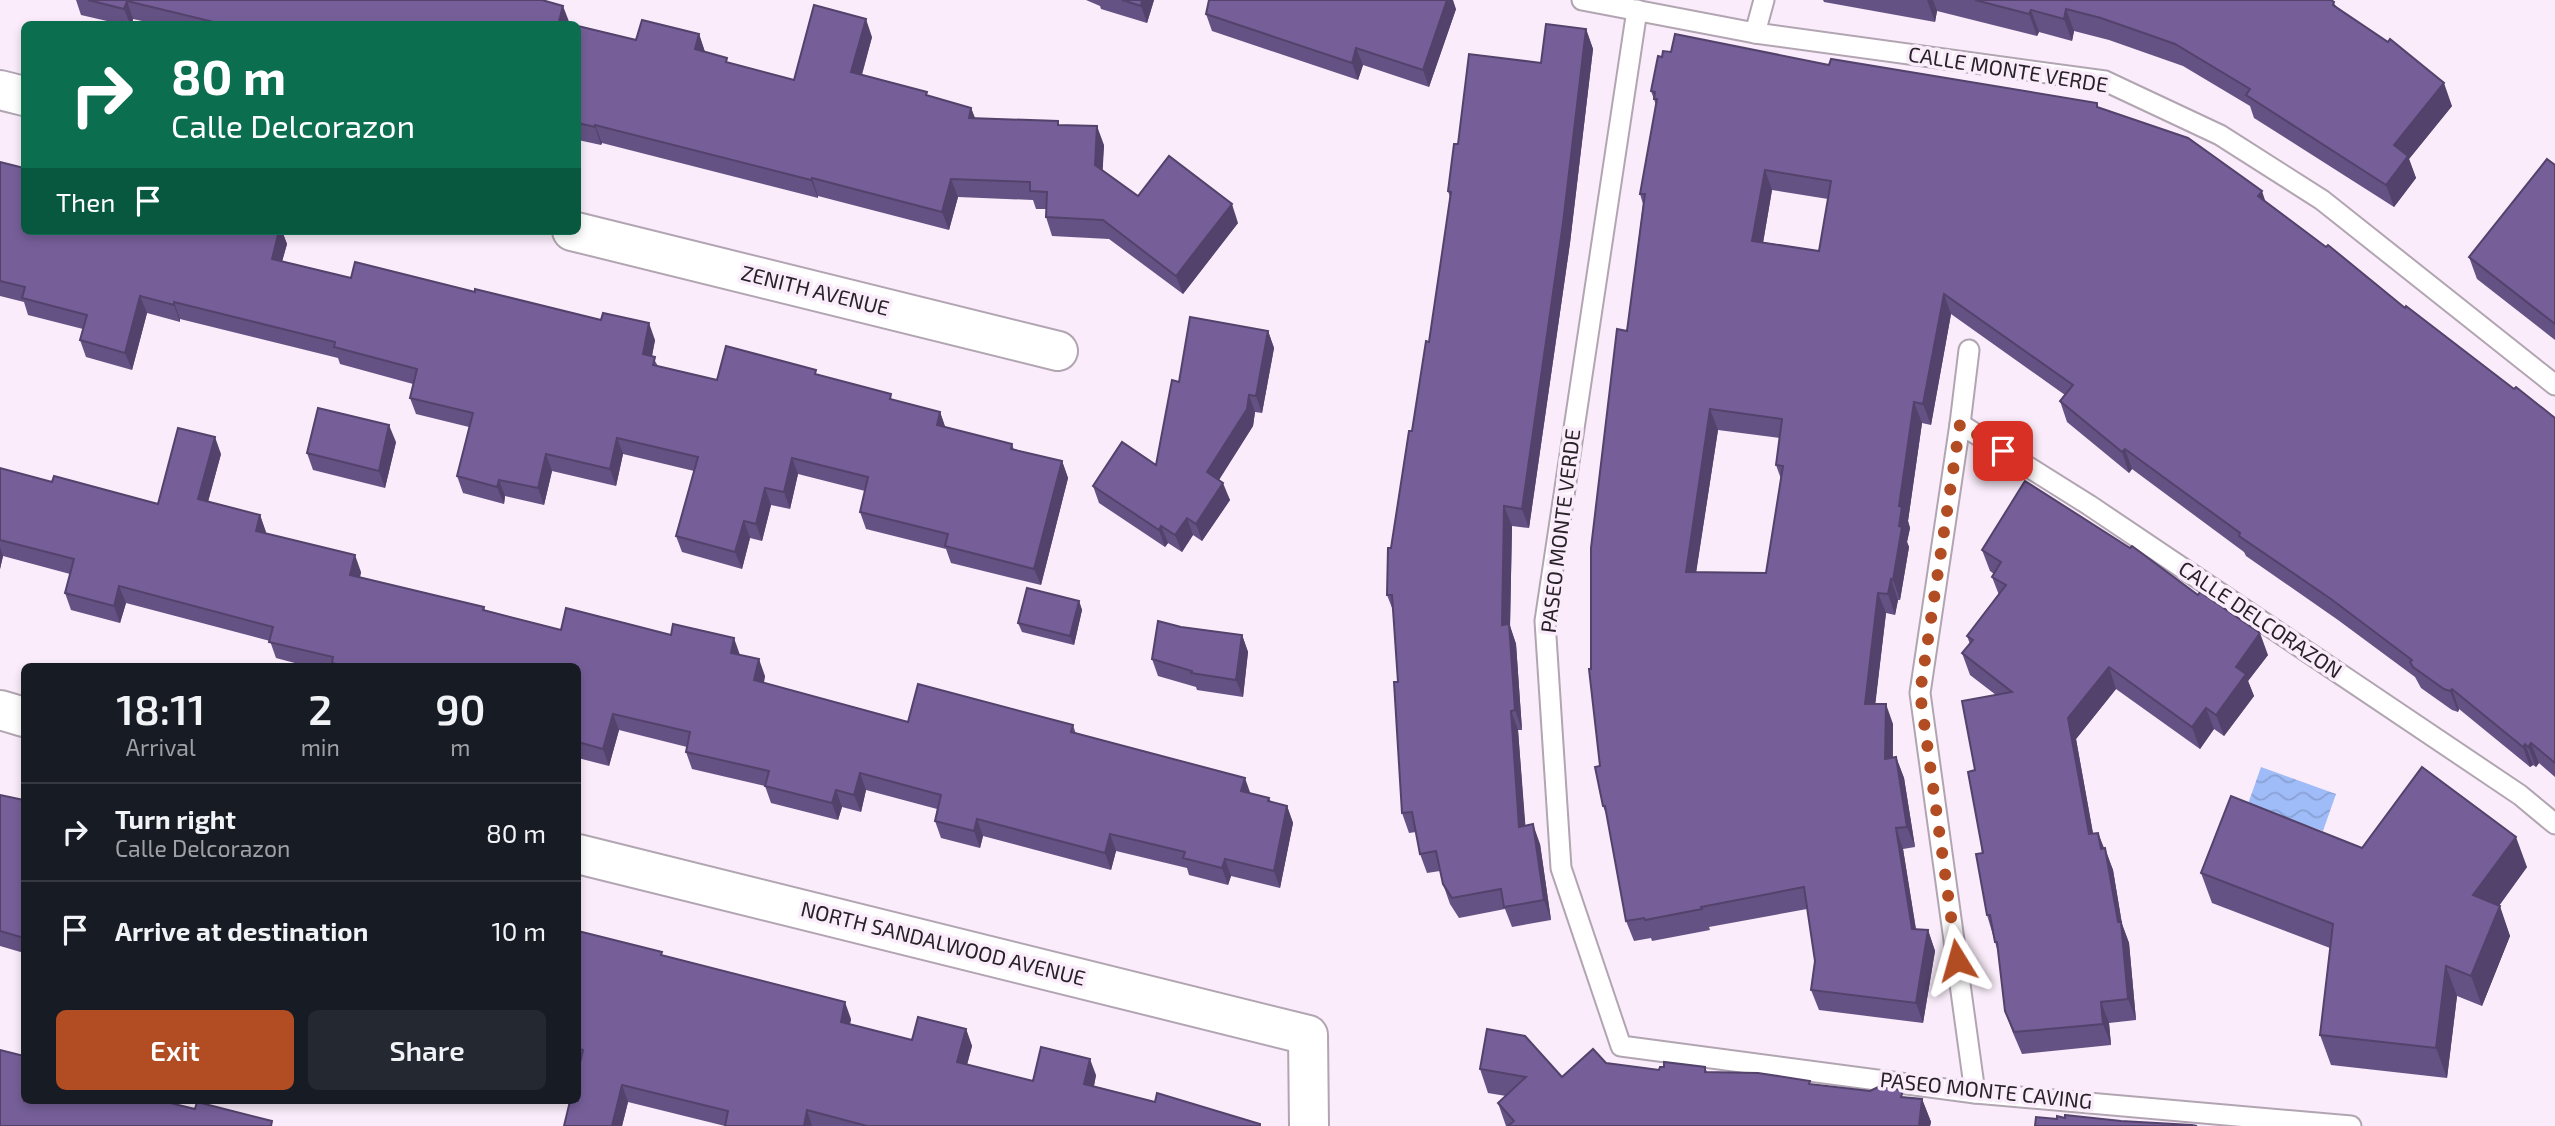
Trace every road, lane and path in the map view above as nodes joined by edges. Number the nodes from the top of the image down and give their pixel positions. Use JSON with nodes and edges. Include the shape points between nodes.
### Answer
{"nodes":[{"id":1,"x":1581,"y":0,"type":"edge"},
{"id":2,"x":1765,"y":0,"type":"edge"},
{"id":3,"x":1637,"y":10,"type":"junction"},
{"id":4,"x":1755,"y":33,"type":"junction"},
{"id":5,"x":0,"y":90,"type":"edge"},
{"id":6,"x":21,"y":95,"type":"edge"},
{"id":7,"x":581,"y":233,"type":"edge"},
{"id":8,"x":1969,"y":350,"type":"dead end"},
{"id":9,"x":1058,"y":351,"type":"dead end"},
{"id":10,"x":2555,"y":384,"type":"edge"},
{"id":11,"x":1960,"y":424,"type":"junction"},
{"id":12,"x":0,"y":710,"type":"edge"},
{"id":13,"x":21,"y":716,"type":"edge"},
{"id":14,"x":2555,"y":824,"type":"edge"},
{"id":15,"x":581,"y":855,"type":"edge"},
{"id":16,"x":1621,"y":1046,"type":"joint"},
{"id":17,"x":1975,"y":1093,"type":"junction"},
{"id":18,"x":1309,"y":1126,"type":"edge"},
{"id":19,"x":2351,"y":1126,"type":"edge"}],
"edges":[{"from":1,"to":3,"type":"lane","name":"CALLE MONTE VERDE"},
{"from":2,"to":4,"type":"lane"},
{"from":3,"to":4,"type":"lane","name":"CALLE MONTE VERDE"},
{"from":3,"to":16,"type":"lane","name":"PASEO MONTE VERDE","via":[[1545,621],[1561,868]]},
{"from":4,"to":10,"type":"lane","name":"CALLE MONTE VERDE","via":[[2105,81],[2220,135],[2322,200]]},
{"from":5,"to":6,"type":"street"},
{"from":7,"to":9,"type":"street","name":"ZENITH AVENUE"},
{"from":8,"to":11,"type":"lane"},
{"from":11,"to":14,"type":"lane","name":"CALLE DELCORAZON","via":[[2112,520],[2520,795]]},
{"from":11,"to":17,"type":"lane","via":[[1920,693]]},
{"from":12,"to":13,"type":"street"},
{"from":15,"to":18,"type":"street","name":"NORTH SANDALWOOD AVENUE","via":[[1308,1035]]},
{"from":16,"to":17,"type":"lane","name":"PASEO MONTE CAVING"},
{"from":17,"to":19,"type":"lane","name":"PASEO MONTE CAVING"}]}
